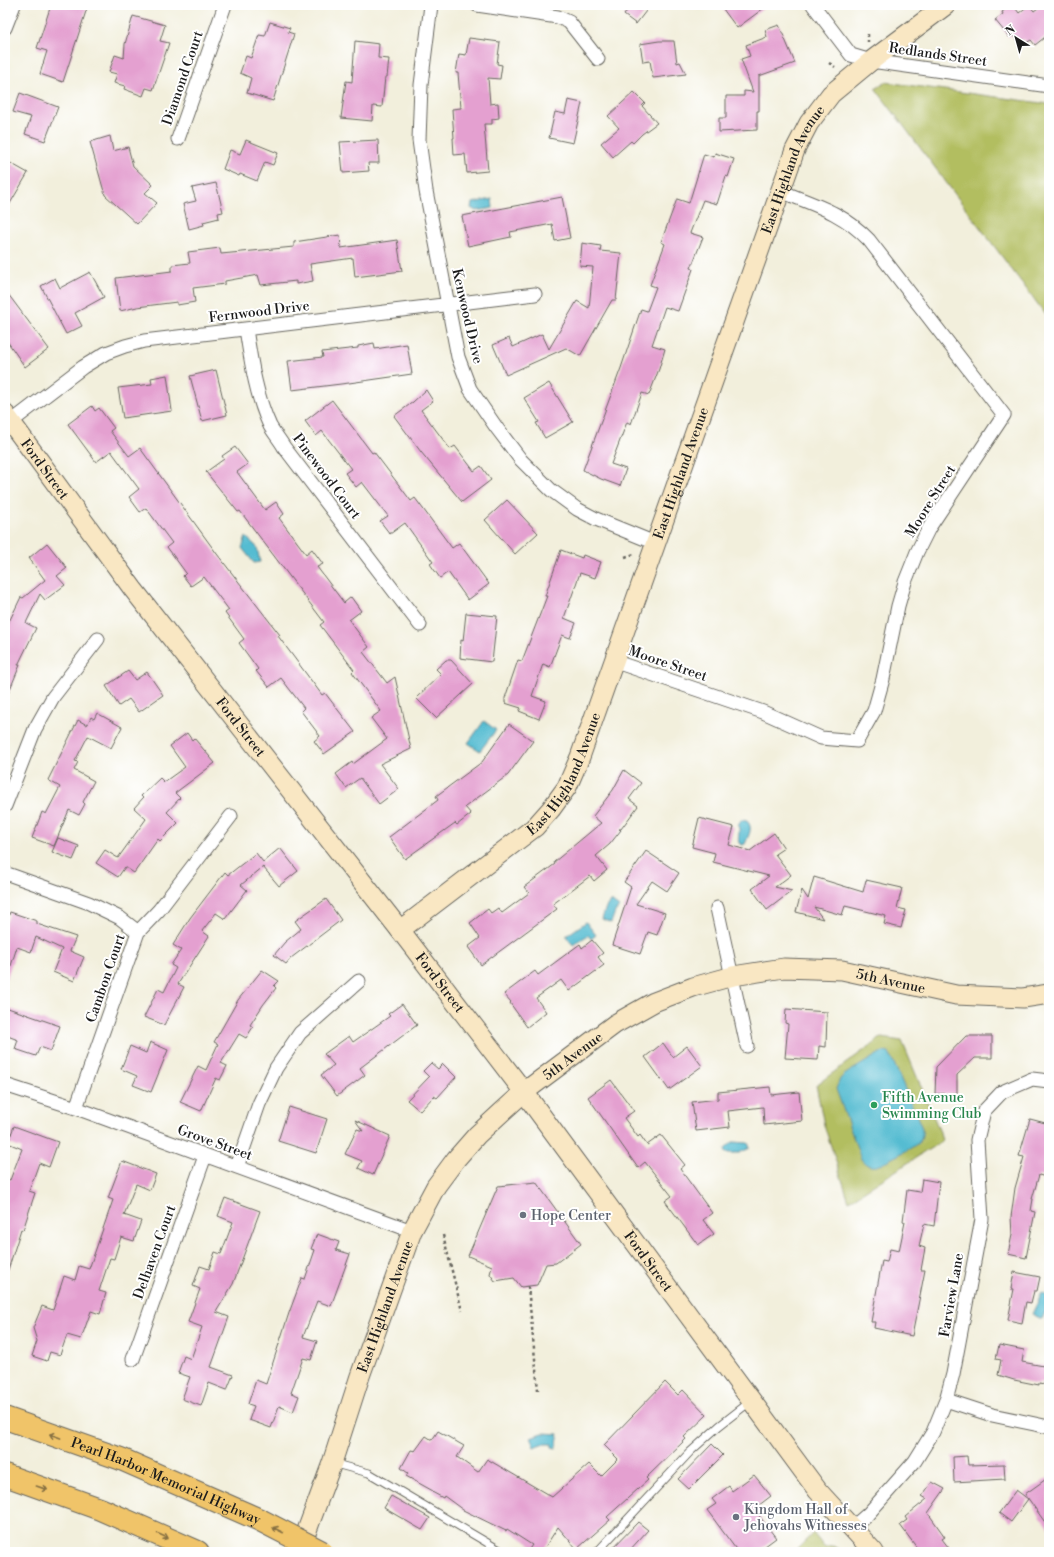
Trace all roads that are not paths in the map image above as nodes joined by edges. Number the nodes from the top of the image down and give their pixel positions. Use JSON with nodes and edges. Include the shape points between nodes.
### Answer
{"nodes":[{"id":1,"x":14,"y":5,"type":"edge"},
{"id":2,"x":225,"y":5,"type":"edge"},
{"id":3,"x":431,"y":5,"type":"edge"},
{"id":4,"x":477,"y":5,"type":"edge"},
{"id":5,"x":813,"y":5,"type":"edge"},
{"id":6,"x":946,"y":5,"type":"edge"},
{"id":7,"x":5,"y":28,"type":"edge"},
{"id":8,"x":598,"y":59,"type":"dead end"},
{"id":9,"x":871,"y":61,"type":"junction"},
{"id":10,"x":1049,"y":86,"type":"edge"},
{"id":11,"x":178,"y":139,"type":"dead end"},
{"id":12,"x":780,"y":191,"type":"junction"},
{"id":13,"x":535,"y":294,"type":"dead end"},
{"id":14,"x":447,"y":304,"type":"junction"},
{"id":15,"x":246,"y":329,"type":"junction"},
{"id":16,"x":8,"y":418,"type":"edge"},
{"id":17,"x":655,"y":543,"type":"junction"},
{"id":18,"x":420,"y":625,"type":"dead end"},
{"id":19,"x":98,"y":639,"type":"dead end"},
{"id":20,"x":613,"y":661,"type":"junction"},
{"id":21,"x":5,"y":806,"type":"edge"},
{"id":22,"x":231,"y":816,"type":"dead end"},
{"id":23,"x":5,"y":873,"type":"edge"},
{"id":24,"x":717,"y":908,"type":"dead end"},
{"id":25,"x":400,"y":930,"type":"junction"},
{"id":26,"x":138,"y":932,"type":"junction"},
{"id":27,"x":733,"y":976,"type":"junction"},
{"id":28,"x":359,"y":981,"type":"dead end"},
{"id":29,"x":1049,"y":994,"type":"edge"},
{"id":30,"x":747,"y":1046,"type":"dead end"},
{"id":31,"x":1049,"y":1081,"type":"edge"},
{"id":32,"x":5,"y":1084,"type":"edge"},
{"id":33,"x":524,"y":1092,"type":"junction"},
{"id":34,"x":76,"y":1108,"type":"junction"},
{"id":35,"x":205,"y":1156,"type":"junction"},
{"id":36,"x":237,"y":1167,"type":"junction"},
{"id":37,"x":412,"y":1232,"type":"junction"},
{"id":38,"x":133,"y":1359,"type":"dead end"},
{"id":39,"x":946,"y":1400,"type":"junction"},
{"id":40,"x":751,"y":1401,"type":"junction"},
{"id":41,"x":5,"y":1418,"type":"edge"},
{"id":42,"x":1049,"y":1427,"type":"edge"},
{"id":43,"x":332,"y":1463,"type":"junction"},
{"id":44,"x":5,"y":1476,"type":"edge"},
{"id":45,"x":852,"y":1528,"type":"junction"},
{"id":46,"x":198,"y":1552,"type":"edge"},
{"id":47,"x":299,"y":1552,"type":"edge"},
{"id":48,"x":322,"y":1552,"type":"edge"},
{"id":49,"x":503,"y":1552,"type":"edge"},
{"id":50,"x":597,"y":1552,"type":"edge"},
{"id":51,"x":874,"y":1552,"type":"edge"}],
"edges":[{"from":1,"to":7,"type":"street"},
{"from":2,"to":11,"type":"street","name":"Diamond Court"},
{"from":3,"to":14,"type":"street","name":"Kenwood Drive","via":[[421,86],[419,140]]},
{"from":4,"to":8,"type":"street","via":[[558,16],[569,22]]},
{"from":5,"to":9,"type":"street","name":"Redlands Street","via":[[851,55]]},
{"from":6,"to":9,"type":"main road","name":"East Highland Avenue"},
{"from":9,"to":10,"type":"street","name":"Redlands Street"},
{"from":9,"to":12,"type":"main road","name":"East Highland Avenue","via":[[831,94],[809,124],[795,150]]},
{"from":12,"to":17,"type":"main road","name":"East Highland Avenue"},
{"from":12,"to":20,"type":"street","name":"Moore Street","via":[[838,214],[869,240],[1004,415],[929,528],[917,552],[900,600],[884,679],[874,711],[857,741],[821,738],[763,712]]},
{"from":13,"to":14,"type":"street","name":"Fernwood Drive"},
{"from":14,"to":15,"type":"street","name":"Fernwood Drive"},
{"from":14,"to":17,"type":"street","name":"Kenwood Drive","via":[[458,357],[470,388],[521,460],[551,490],[577,509]]},
{"from":15,"to":16,"type":"street","name":"Fernwood Drive","via":[[144,341],[106,353]]},
{"from":15,"to":18,"type":"street","name":"Pinewood Court","via":[[254,373],[271,427]]},
{"from":16,"to":25,"type":"main road","name":"Ford Street","via":[[133,589]]},
{"from":17,"to":20,"type":"main road","name":"East Highland Avenue"},
{"from":19,"to":21,"type":"street","via":[[53,697],[35,729]]},
{"from":20,"to":25,"type":"main road","name":"East Highland Avenue","via":[[568,787],[551,809],[535,827]]},
{"from":22,"to":26,"type":"street","name":"Cambon Court","via":[[159,910]]},
{"from":23,"to":26,"type":"street","via":[[89,903],[120,918]]},
{"from":24,"to":27,"type":"street"},
{"from":25,"to":33,"type":"main road","name":"Ford Street"},
{"from":26,"to":34,"type":"street","name":"Cambon Court"},
{"from":27,"to":29,"type":"main road","name":"5th Avenue","via":[[784,968],[842,970],[956,994],[1023,998]]},
{"from":27,"to":30,"type":"street"},
{"from":27,"to":33,"type":"main road","name":"5th Avenue","via":[[692,987],[654,1002],[615,1024]]},
{"from":28,"to":36,"type":"street","via":[[300,1033],[276,1068]]},
{"from":31,"to":39,"type":"street","name":"Farview Lane","via":[[1032,1079],[1002,1092],[984,1112],[977,1140],[982,1219]]},
{"from":32,"to":34,"type":"street","name":"Grove Street"},
{"from":33,"to":37,"type":"main road","name":"East Highland Avenue","via":[[477,1135],[456,1159],[436,1186]]},
{"from":33,"to":40,"type":"main road","name":"Ford Street"},
{"from":34,"to":35,"type":"street","name":"Grove Street"},
{"from":35,"to":36,"type":"street","name":"Grove Street"},
{"from":35,"to":38,"type":"street","name":"Delhaven Court"},
{"from":36,"to":37,"type":"street","name":"Grove Street"},
{"from":37,"to":43,"type":"main road","name":"East Highland Avenue","via":[[360,1376]]},
{"from":39,"to":42,"type":"street","via":[[992,1415]]},
{"from":39,"to":45,"type":"street","name":"Farview Lane","via":[[933,1432],[915,1461],[868,1514]]},
{"from":40,"to":45,"type":"main road","name":"Ford Street","via":[[818,1491]]},
{"from":40,"to":50,"type":"lane","via":[[690,1452]]},
{"from":48,"to":41,"type":"highway","name":"Pearl Harbor Memorial Highway","one_way":true,"bridge":true,"via":[[260,1520],[121,1459]]},
{"from":43,"to":47,"type":"main road","name":"East Highland Avenue"},
{"from":43,"to":49,"type":"lane","via":[[369,1473]]},
{"from":44,"to":46,"type":"highway","one_way":true,"via":[[100,1509]]},
{"from":45,"to":51,"type":"main road","name":"Ford Street"}]}
